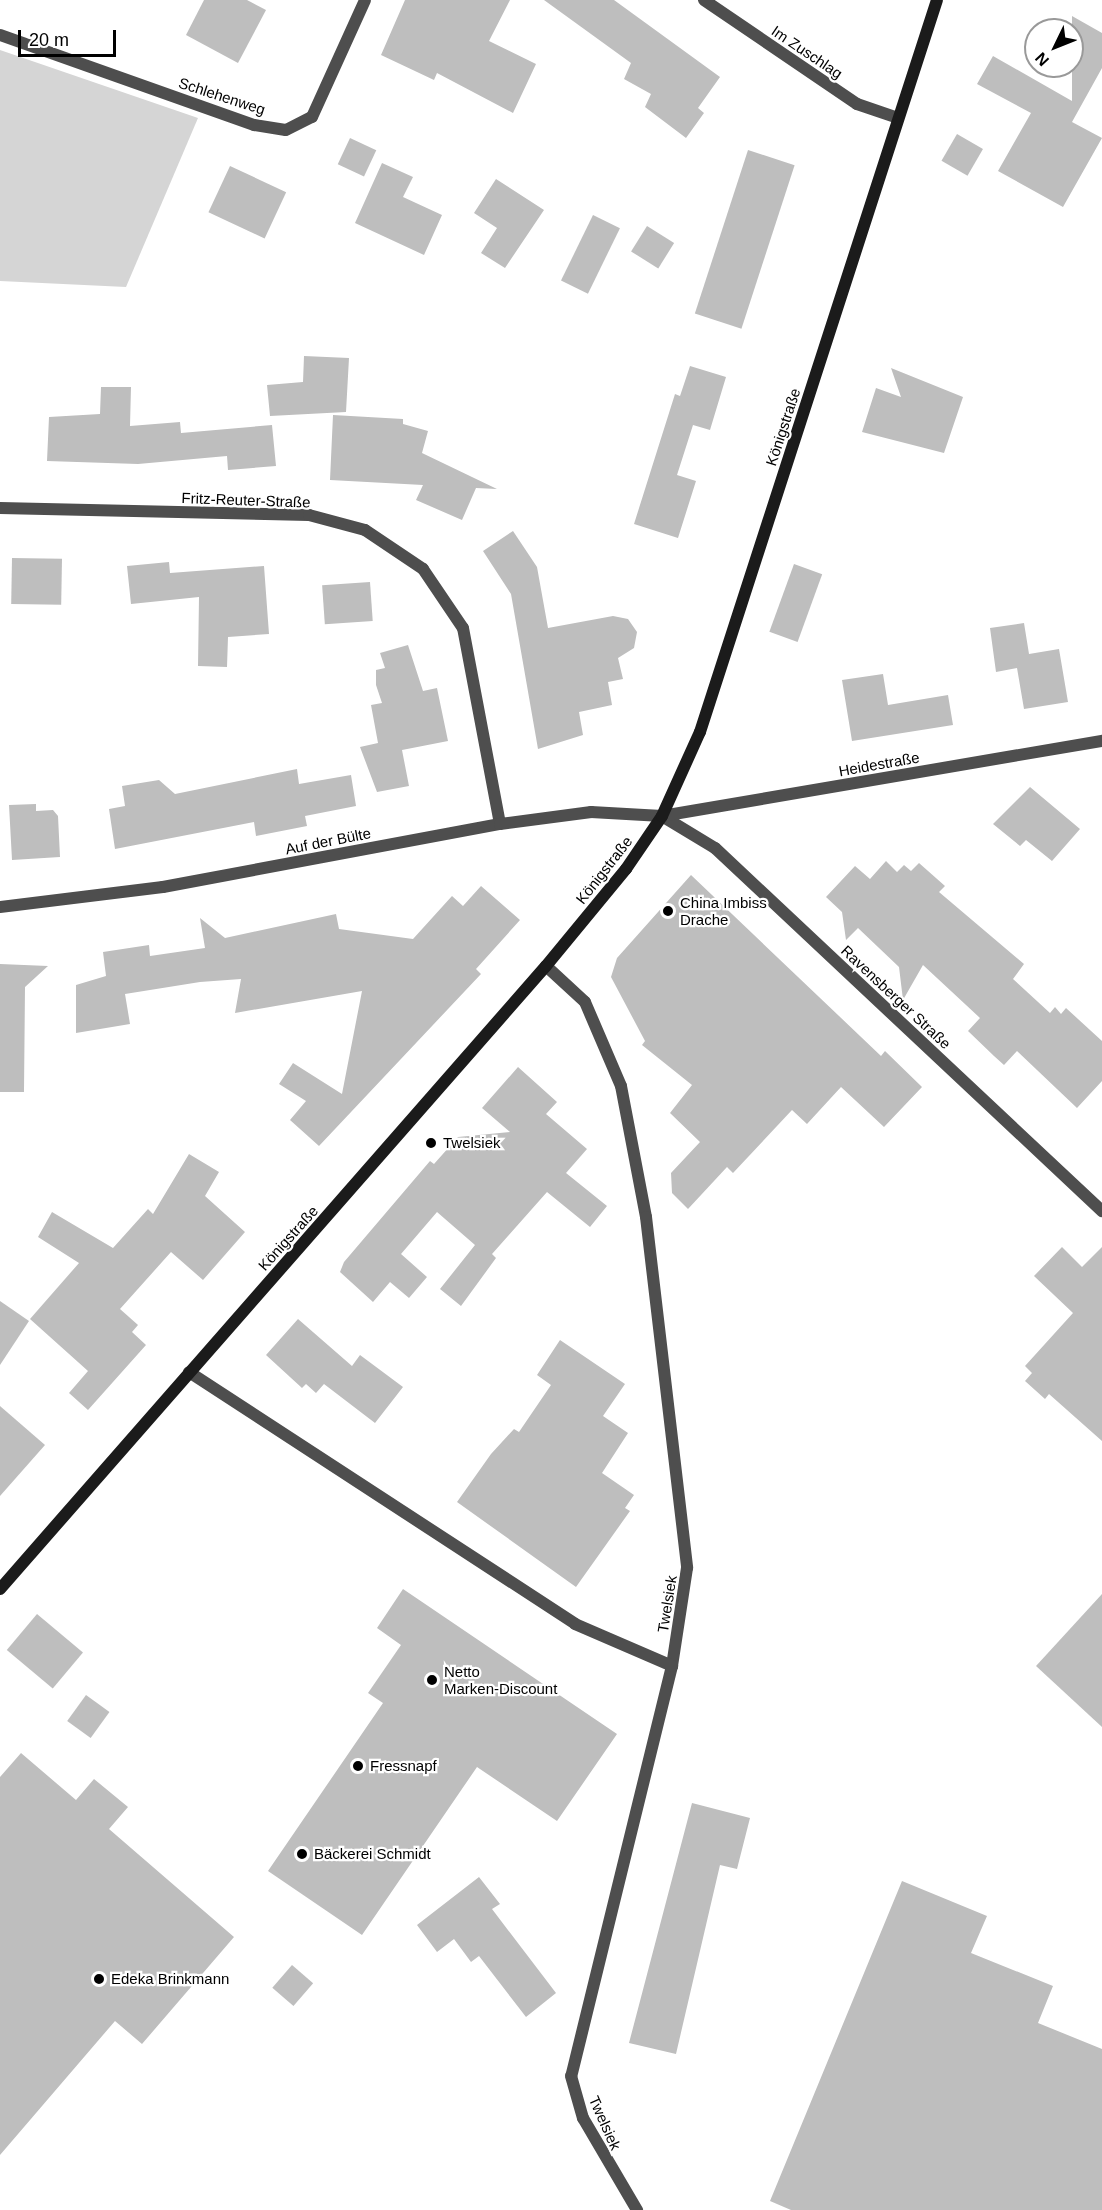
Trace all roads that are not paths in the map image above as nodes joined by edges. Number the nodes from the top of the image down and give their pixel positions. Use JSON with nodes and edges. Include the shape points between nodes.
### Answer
{"nodes":[{"id":1,"x":365,"y":0,"type":"edge"},
{"id":2,"x":704,"y":0,"type":"edge"},
{"id":3,"x":936,"y":0,"type":"edge"},
{"id":4,"x":0,"y":35,"type":"edge"},
{"id":5,"x":898,"y":118,"type":"junction"},
{"id":6,"x":0,"y":508,"type":"edge"},
{"id":7,"x":1102,"y":741,"type":"edge"},
{"id":8,"x":662,"y":816,"type":"junction"},
{"id":9,"x":500,"y":824,"type":"junction"},
{"id":10,"x":0,"y":907,"type":"edge"},
{"id":11,"x":546,"y":966,"type":"junction"},
{"id":12,"x":1102,"y":1211,"type":"edge"},
{"id":13,"x":189,"y":1372,"type":"junction"},
{"id":14,"x":0,"y":1589,"type":"edge"},
{"id":15,"x":672,"y":1666,"type":"junction"},
{"id":16,"x":637,"y":2210,"type":"edge"}],
"edges":[{"from":1,"to":4,"type":"street","name":"Schlehenweg","via":[[312,117],[286,130],[254,124]]},
{"from":2,"to":5,"type":"street","name":"Im Zuschlag","via":[[857,104]]},
{"from":3,"to":5,"type":"main road","name":"Königstraße"},
{"from":5,"to":8,"type":"main road","name":"Königstraße","via":[[700,732]]},
{"from":6,"to":9,"type":"street","name":"Fritz-Reuter-Straße","via":[[309,515],[365,530],[423,569],[463,628]]},
{"from":7,"to":8,"type":"street","name":"Heidestraße"},
{"from":8,"to":9,"type":"street","name":"Auf der Bülte","via":[[591,812]]},
{"from":8,"to":11,"type":"main road","name":"Königstraße","via":[[627,869]]},
{"from":8,"to":12,"type":"street","name":"Ravensberger Straße","via":[[715,848]]},
{"from":9,"to":10,"type":"street","name":"Auf der Bülte","via":[[163,887]]},
{"from":11,"to":13,"type":"main road","name":"Königstraße"},
{"from":11,"to":15,"type":"street","name":"Twelsiek","via":[[585,1002],[621,1086],[646,1217],[687,1568]]},
{"from":13,"to":14,"type":"main road","name":"Königstraße"},
{"from":13,"to":15,"type":"street","via":[[575,1623]]},
{"from":15,"to":16,"type":"street","name":"Twelsiek","via":[[571,2076],[583,2118]]}]}
